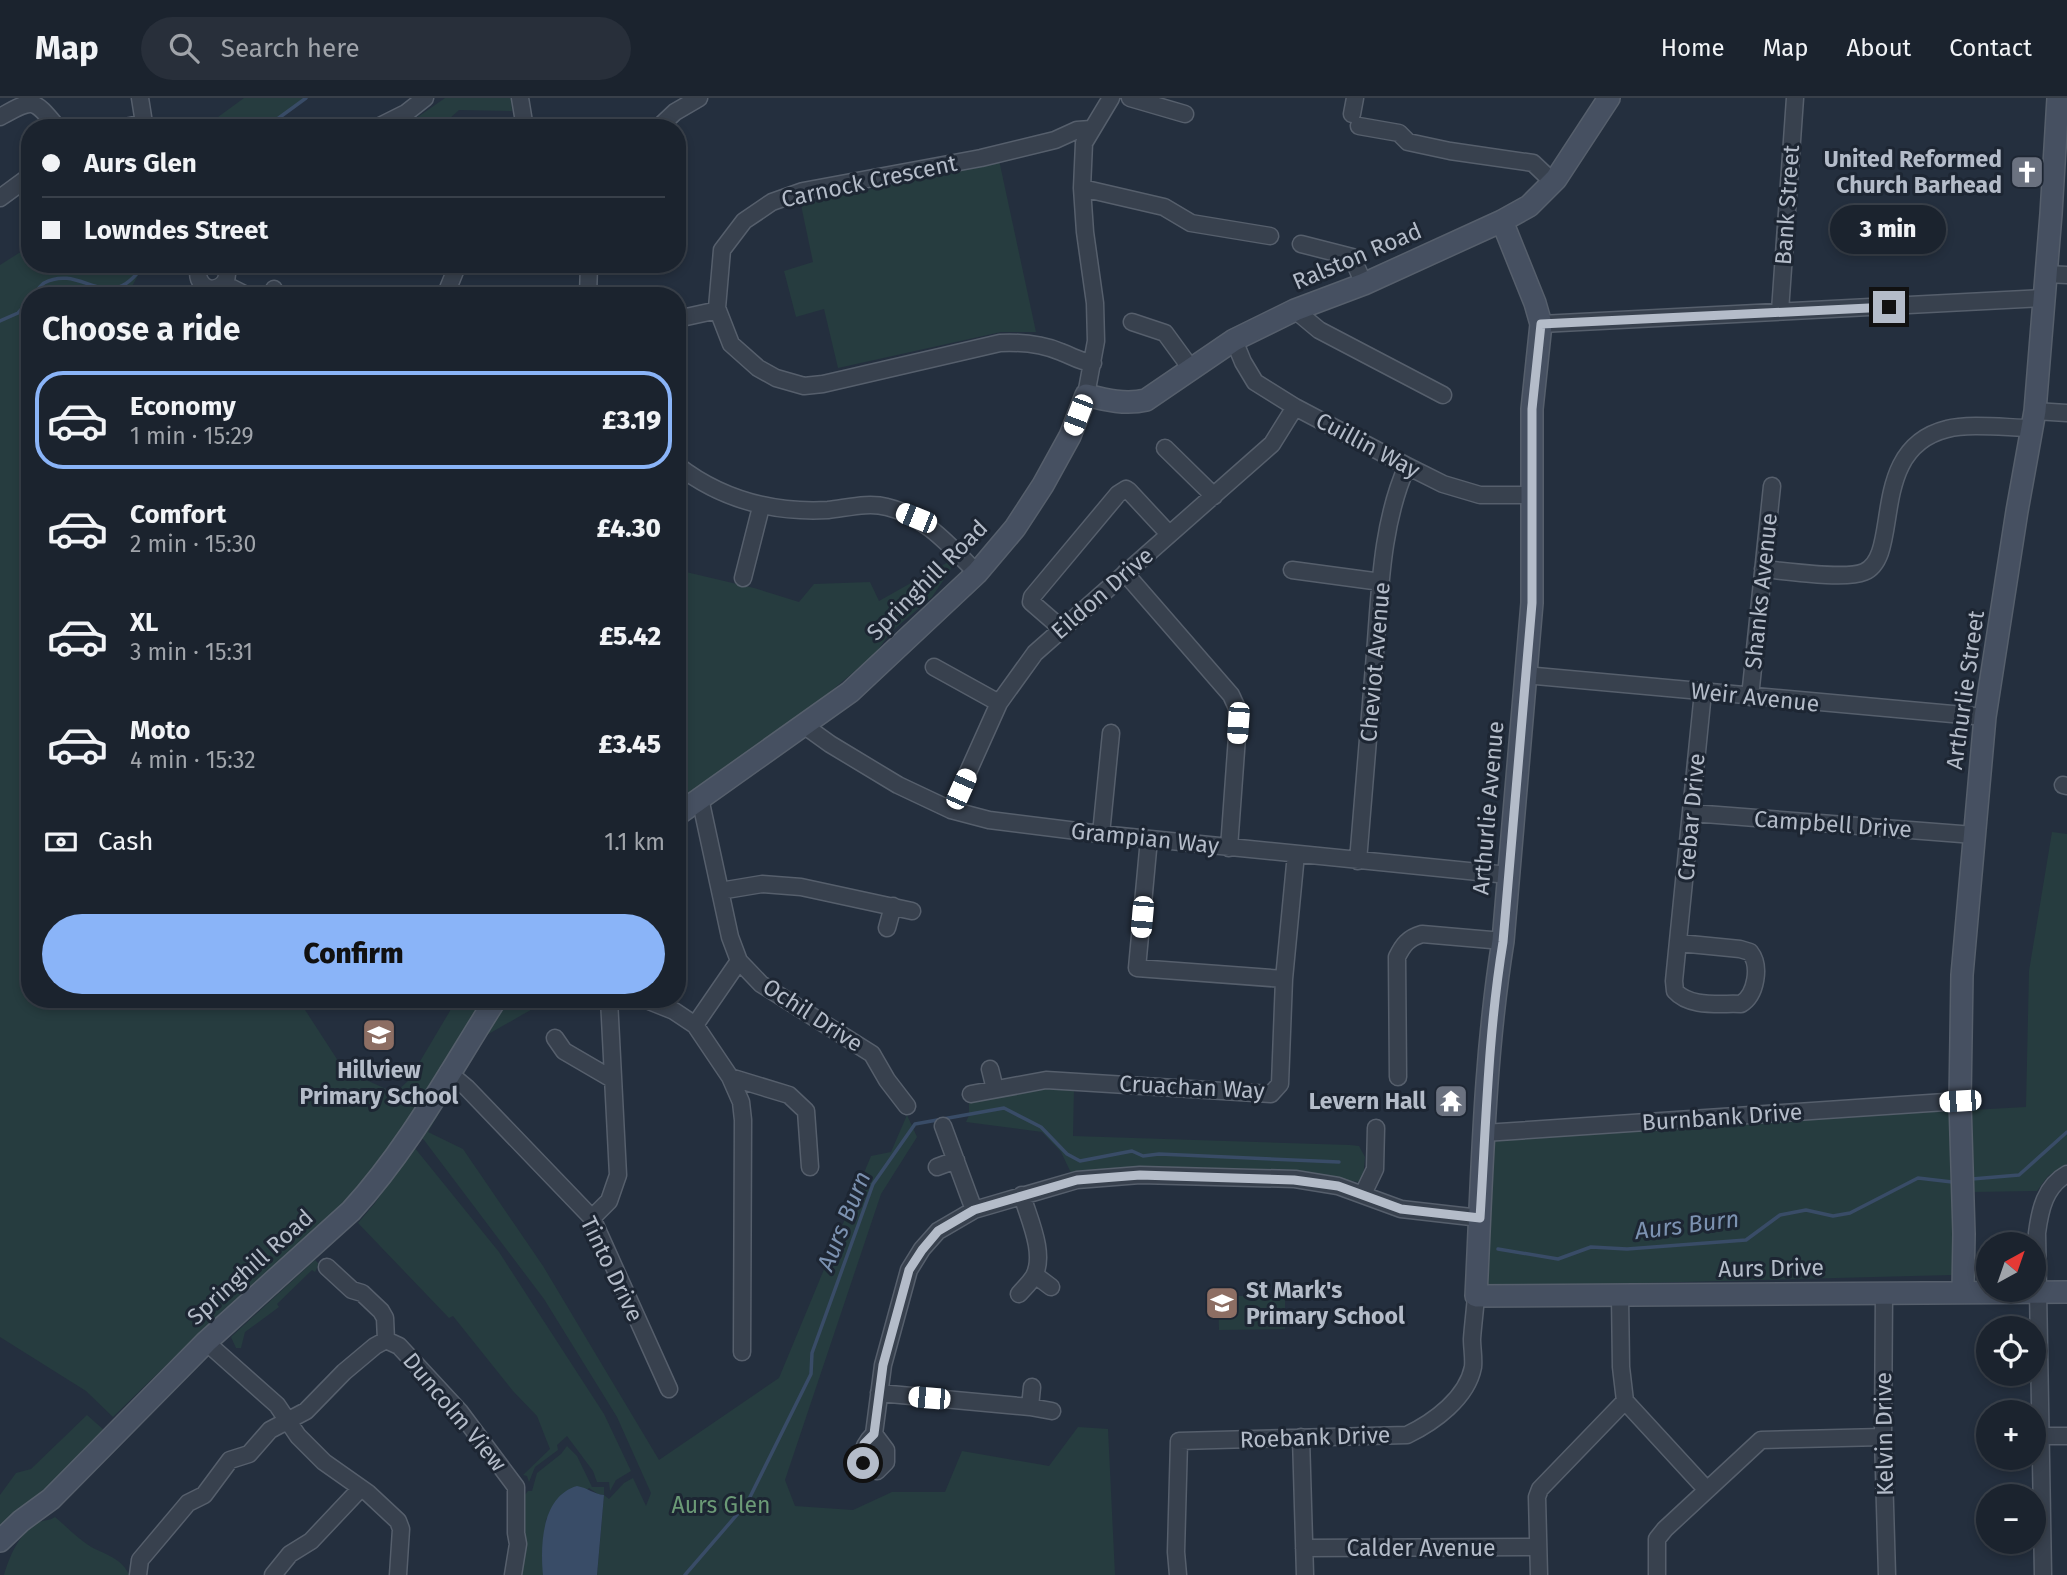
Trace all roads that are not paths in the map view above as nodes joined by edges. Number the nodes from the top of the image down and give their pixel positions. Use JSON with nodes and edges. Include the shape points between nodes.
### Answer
{"nodes":[{"id":1,"x":140,"y":98,"type":"edge"},
{"id":2,"x":425,"y":98,"type":"edge"},
{"id":3,"x":520,"y":98,"type":"edge"},
{"id":4,"x":699,"y":98,"type":"edge"},
{"id":5,"x":1111,"y":98,"type":"edge"},
{"id":6,"x":1130,"y":98,"type":"edge"},
{"id":7,"x":1609,"y":98,"type":"edge"},
{"id":8,"x":1795,"y":98,"type":"edge"},
{"id":9,"x":2058,"y":98,"type":"edge"},
{"id":10,"x":1355,"y":113,"type":"edge"},
{"id":11,"x":1185,"y":114,"type":"dead end"},
{"id":12,"x":0,"y":117,"type":"edge"},
{"id":13,"x":51,"y":119,"type":"edge"},
{"id":14,"x":143,"y":119,"type":"edge"},
{"id":15,"x":393,"y":119,"type":"edge"},
{"id":16,"x":524,"y":119,"type":"edge"},
{"id":17,"x":668,"y":119,"type":"edge"},
{"id":18,"x":1091,"y":129,"type":"junction"},
{"id":19,"x":1553,"y":182,"type":"junction"},
{"id":20,"x":21,"y":183,"type":"edge"},
{"id":21,"x":1082,"y":188,"type":"junction"},
{"id":22,"x":0,"y":198,"type":"edge"},
{"id":23,"x":1503,"y":221,"type":"junction"},
{"id":24,"x":1270,"y":236,"type":"dead end"},
{"id":25,"x":1301,"y":244,"type":"dead end"},
{"id":26,"x":197,"y":273,"type":"edge"},
{"id":27,"x":227,"y":273,"type":"edge"},
{"id":28,"x":2056,"y":274,"type":"edge"},
{"id":29,"x":224,"y":284,"type":"junction"},
{"id":30,"x":1364,"y":284,"type":"junction"},
{"id":31,"x":206,"y":287,"type":"edge"},
{"id":32,"x":220,"y":287,"type":"edge"},
{"id":33,"x":230,"y":287,"type":"edge"},
{"id":34,"x":2044,"y":298,"type":"junction"},
{"id":35,"x":718,"y":310,"type":"junction"},
{"id":36,"x":1295,"y":310,"type":"junction"},
{"id":37,"x":1780,"y":312,"type":"junction"},
{"id":38,"x":686,"y":317,"type":"edge"},
{"id":39,"x":1132,"y":322,"type":"dead end"},
{"id":40,"x":1541,"y":324,"type":"junction"},
{"id":41,"x":1234,"y":340,"type":"junction"},
{"id":42,"x":1093,"y":363,"type":"junction"},
{"id":43,"x":1192,"y":370,"type":"junction"},
{"id":44,"x":1086,"y":395,"type":"junction"},
{"id":45,"x":1443,"y":395,"type":"dead end"},
{"id":46,"x":1295,"y":407,"type":"junction"},
{"id":47,"x":2067,"y":412,"type":"edge"},
{"id":48,"x":2034,"y":420,"type":"junction"},
{"id":49,"x":1165,"y":448,"type":"dead end"},
{"id":50,"x":1407,"y":466,"type":"junction"},
{"id":51,"x":686,"y":473,"type":"edge"},
{"id":52,"x":1772,"y":486,"type":"dead end"},
{"id":53,"x":1533,"y":495,"type":"junction"},
{"id":54,"x":1214,"y":496,"type":"junction"},
{"id":55,"x":761,"y":507,"type":"junction"},
{"id":56,"x":1169,"y":534,"type":"junction"},
{"id":57,"x":1763,"y":569,"type":"junction"},
{"id":58,"x":1292,"y":570,"type":"dead end"},
{"id":59,"x":977,"y":573,"type":"junction"},
{"id":60,"x":1125,"y":573,"type":"junction"},
{"id":61,"x":743,"y":578,"type":"dead end"},
{"id":62,"x":1381,"y":582,"type":"junction"},
{"id":63,"x":1061,"y":628,"type":"junction"},
{"id":64,"x":934,"y":667,"type":"dead end"},
{"id":65,"x":1525,"y":675,"type":"junction"},
{"id":66,"x":1703,"y":692,"type":"junction"},
{"id":67,"x":1750,"y":697,"type":"junction"},
{"id":68,"x":999,"y":703,"type":"junction"},
{"id":69,"x":1985,"y":717,"type":"junction"},
{"id":70,"x":805,"y":726,"type":"junction"},
{"id":71,"x":1111,"y":733,"type":"dead end"},
{"id":72,"x":700,"y":798,"type":"junction"},
{"id":73,"x":686,"y":808,"type":"edge"},
{"id":74,"x":951,"y":810,"type":"junction"},
{"id":75,"x":1692,"y":813,"type":"junction"},
{"id":76,"x":1101,"y":834,"type":"junction"},
{"id":77,"x":1974,"y":835,"type":"junction"},
{"id":78,"x":1149,"y":839,"type":"junction"},
{"id":79,"x":1229,"y":848,"type":"junction"},
{"id":80,"x":1296,"y":854,"type":"junction"},
{"id":81,"x":1358,"y":861,"type":"junction"},
{"id":82,"x":1508,"y":875,"type":"junction"},
{"id":83,"x":720,"y":891,"type":"junction"},
{"id":84,"x":893,"y":906,"type":"junction"},
{"id":85,"x":912,"y":911,"type":"dead end"},
{"id":86,"x":887,"y":928,"type":"dead end"},
{"id":87,"x":1503,"y":942,"type":"junction"},
{"id":88,"x":1679,"y":943,"type":"junction"},
{"id":89,"x":739,"y":961,"type":"junction"},
{"id":90,"x":1284,"y":979,"type":"junction"},
{"id":91,"x":490,"y":1008,"type":"edge"},
{"id":92,"x":609,"y":1008,"type":"edge"},
{"id":93,"x":666,"y":1008,"type":"edge"},
{"id":94,"x":695,"y":1025,"type":"junction"},
{"id":95,"x":555,"y":1038,"type":"dead end"},
{"id":96,"x":990,"y":1069,"type":"dead end"},
{"id":97,"x":448,"y":1072,"type":"junction"},
{"id":98,"x":730,"y":1077,"type":"junction"},
{"id":99,"x":1398,"y":1077,"type":"dead end"},
{"id":100,"x":611,"y":1079,"type":"junction"},
{"id":101,"x":995,"y":1089,"type":"junction"},
{"id":102,"x":971,"y":1094,"type":"dead end"},
{"id":103,"x":1960,"y":1101,"type":"junction"},
{"id":104,"x":907,"y":1106,"type":"dead end"},
{"id":105,"x":943,"y":1126,"type":"dead end"},
{"id":106,"x":1376,"y":1128,"type":"dead end"},
{"id":107,"x":1483,"y":1133,"type":"junction"},
{"id":108,"x":956,"y":1160,"type":"junction"},
{"id":109,"x":810,"y":1167,"type":"dead end"},
{"id":110,"x":937,"y":1167,"type":"dead end"},
{"id":111,"x":2067,"y":1174,"type":"edge"},
{"id":112,"x":1363,"y":1194,"type":"junction"},
{"id":113,"x":1022,"y":1195,"type":"junction"},
{"id":114,"x":974,"y":1210,"type":"junction"},
{"id":115,"x":592,"y":1218,"type":"junction"},
{"id":116,"x":1480,"y":1218,"type":"junction"},
{"id":117,"x":2038,"y":1232,"type":"edge"},
{"id":118,"x":327,"y":1267,"type":"dead end"},
{"id":119,"x":1034,"y":1275,"type":"junction"},
{"id":120,"x":1051,"y":1287,"type":"dead end"},
{"id":121,"x":1963,"y":1292,"type":"junction"},
{"id":122,"x":1976,"y":1292,"type":"edge"},
{"id":123,"x":2046,"y":1292,"type":"edge"},
{"id":124,"x":2067,"y":1292,"type":"edge"},
{"id":125,"x":1884,"y":1293,"type":"junction"},
{"id":126,"x":1020,"y":1294,"type":"dead end"},
{"id":127,"x":1476,"y":1296,"type":"junction"},
{"id":128,"x":1620,"y":1296,"type":"junction"},
{"id":129,"x":2040,"y":1302,"type":"edge"},
{"id":130,"x":386,"y":1340,"type":"junction"},
{"id":131,"x":206,"y":1342,"type":"junction"},
{"id":132,"x":742,"y":1352,"type":"dead end"},
{"id":133,"x":1032,"y":1387,"type":"dead end"},
{"id":134,"x":669,"y":1389,"type":"dead end"},
{"id":135,"x":879,"y":1393,"type":"junction"},
{"id":136,"x":2040,"y":1400,"type":"edge"},
{"id":137,"x":1626,"y":1401,"type":"junction"},
{"id":138,"x":1030,"y":1407,"type":"junction"},
{"id":139,"x":1052,"y":1411,"type":"dead end"},
{"id":140,"x":290,"y":1420,"type":"junction"},
{"id":141,"x":874,"y":1434,"type":"dead end"},
{"id":142,"x":2046,"y":1436,"type":"edge"},
{"id":143,"x":2067,"y":1436,"type":"edge"},
{"id":144,"x":1301,"y":1437,"type":"junction"},
{"id":145,"x":1883,"y":1437,"type":"junction"},
{"id":146,"x":2041,"y":1470,"type":"edge"},
{"id":147,"x":361,"y":1488,"type":"junction"},
{"id":148,"x":1706,"y":1489,"type":"junction"},
{"id":149,"x":0,"y":1541,"type":"edge"},
{"id":150,"x":1538,"y":1547,"type":"junction"},
{"id":151,"x":1304,"y":1548,"type":"junction"},
{"id":152,"x":138,"y":1575,"type":"edge"},
{"id":153,"x":273,"y":1575,"type":"edge"},
{"id":154,"x":398,"y":1575,"type":"edge"},
{"id":155,"x":513,"y":1575,"type":"edge"},
{"id":156,"x":1178,"y":1575,"type":"edge"},
{"id":157,"x":1305,"y":1575,"type":"edge"},
{"id":158,"x":1539,"y":1575,"type":"edge"},
{"id":159,"x":1657,"y":1575,"type":"edge"},
{"id":160,"x":1886,"y":1575,"type":"edge"},
{"id":161,"x":2043,"y":1575,"type":"edge"}],
"edges":[{"from":1,"to":14,"type":"street"},
{"from":2,"to":15,"type":"street"},
{"from":3,"to":16,"type":"street"},
{"from":4,"to":17,"type":"street"},
{"from":5,"to":18,"type":"street","name":"Springhill Road"},
{"from":6,"to":11,"type":"street"},
{"from":7,"to":19,"type":"street","name":"Ralston Road"},
{"from":8,"to":37,"type":"street","name":"Bank Street"},
{"from":9,"to":28,"type":"street","name":"Arthurlie Street"},
{"from":10,"to":19,"type":"street","via":[[1399,133],[1408,142],[1533,163]]},
{"from":12,"to":13,"type":"street","via":[[20,101],[33,100]]},
{"from":18,"to":21,"type":"street","name":"Springhill Road","via":[[1084,143]]},
{"from":18,"to":35,"type":"street","name":"Carnock Crescent","via":[[981,158],[803,191],[772,202],[744,221],[722,250]]},
{"from":19,"to":23,"type":"street","name":"Ralston Road","via":[[1529,206]]},
{"from":20,"to":22,"type":"street"},
{"from":21,"to":24,"type":"street","via":[[1164,208],[1191,223]]},
{"from":21,"to":42,"type":"street","name":"Springhill Road","via":[[1095,303]]},
{"from":23,"to":30,"type":"street","name":"Ralston Road"},
{"from":23,"to":40,"type":"street"},
{"from":25,"to":30,"type":"street","via":[[1352,257]]},
{"from":26,"to":31,"type":"street"},
{"from":27,"to":29,"type":"street"},
{"from":28,"to":34,"type":"street","name":"Arthurlie Street"},
{"from":29,"to":32,"type":"street"},
{"from":29,"to":33,"type":"street"},
{"from":30,"to":36,"type":"street","name":"Ralston Road"},
{"from":34,"to":37,"type":"street"},
{"from":34,"to":48,"type":"street","name":"Arthurlie Street"},
{"from":35,"to":38,"type":"street"},
{"from":35,"to":42,"type":"street","name":"Carnock Crescent","via":[[731,344],[758,368],[804,386],[1000,343],[1038,346]]},
{"from":36,"to":41,"type":"street","name":"Ralston Road"},
{"from":36,"to":45,"type":"street","via":[[1320,330]]},
{"from":37,"to":40,"type":"street"},
{"from":39,"to":43,"type":"street","via":[[1165,333]]},
{"from":40,"to":53,"type":"street","name":"Arthurlie Avenue","via":[[1532,409]]},
{"from":41,"to":43,"type":"street","name":"Ralston Road"},
{"from":41,"to":46,"type":"street","name":"Cuillin Way","via":[[1255,382]]},
{"from":42,"to":44,"type":"street","name":"Springhill Road"},
{"from":43,"to":44,"type":"street","name":"Ralston Road","via":[[1154,397],[1135,403]]},
{"from":44,"to":59,"type":"street","name":"Springhill Road","via":[[1043,485]]},
{"from":46,"to":50,"type":"street","name":"Cuillin Way"},
{"from":46,"to":54,"type":"street","name":"Eildon Drive","via":[[1272,444]]},
{"from":47,"to":48,"type":"street"},
{"from":48,"to":57,"type":"street","via":[[1948,429],[1929,435],[1910,450],[1897,471],[1875,564],[1865,572]]},
{"from":48,"to":69,"type":"street","name":"Arthurlie Street"},
{"from":49,"to":54,"type":"street"},
{"from":50,"to":53,"type":"street","name":"Cuillin Way","via":[[1480,495]]},
{"from":50,"to":62,"type":"street","name":"Cheviot Avenue","via":[[1391,511]]},
{"from":51,"to":55,"type":"street","via":[[728,496]]},
{"from":52,"to":57,"type":"street","name":"Shanks Avenue"},
{"from":53,"to":65,"type":"street","name":"Arthurlie Avenue","via":[[1532,603]]},
{"from":54,"to":56,"type":"street","name":"Eildon Drive"},
{"from":55,"to":59,"type":"street","via":[[886,506],[933,529]]},
{"from":55,"to":61,"type":"street"},
{"from":56,"to":60,"type":"street","name":"Eildon Drive"},
{"from":56,"to":63,"type":"street","via":[[1129,491],[1118,494],[1031,597]]},
{"from":57,"to":67,"type":"street","name":"Shanks Avenue"},
{"from":58,"to":62,"type":"street"},
{"from":59,"to":70,"type":"street","name":"Springhill Road","via":[[850,692]]},
{"from":60,"to":63,"type":"street","name":"Eildon Drive"},
{"from":60,"to":79,"type":"street","via":[[1231,695],[1237,708]]},
{"from":62,"to":81,"type":"street","name":"Cheviot Avenue"},
{"from":63,"to":68,"type":"street","name":"Eildon Drive","via":[[1024,666]]},
{"from":64,"to":68,"type":"street"},
{"from":65,"to":66,"type":"street","name":"Weir Avenue"},
{"from":65,"to":82,"type":"street","name":"Arthurlie Avenue"},
{"from":66,"to":67,"type":"street","name":"Weir Avenue"},
{"from":66,"to":75,"type":"street","name":"Crebar Drive"},
{"from":67,"to":69,"type":"street","name":"Weir Avenue"},
{"from":68,"to":74,"type":"street","name":"Eildon Drive"},
{"from":69,"to":77,"type":"street","name":"Arthurlie Street"},
{"from":70,"to":72,"type":"street","name":"Springhill Road"},
{"from":70,"to":74,"type":"street","name":"Grampian Way","via":[[898,785]]},
{"from":71,"to":76,"type":"street"},
{"from":72,"to":73,"type":"street","name":"Springhill Road"},
{"from":72,"to":83,"type":"street","name":"Ochil Drive"},
{"from":74,"to":76,"type":"street","name":"Grampian Way","via":[[989,820]]},
{"from":75,"to":77,"type":"street","name":"Campbell Drive"},
{"from":75,"to":88,"type":"street","name":"Crebar Drive"},
{"from":76,"to":78,"type":"street","name":"Grampian Way"},
{"from":77,"to":103,"type":"street","name":"Arthurlie Street","via":[[1962,975]]},
{"from":78,"to":79,"type":"street","name":"Grampian Way"},
{"from":78,"to":90,"type":"street","via":[[1137,968]]},
{"from":79,"to":80,"type":"street","name":"Grampian Way"},
{"from":80,"to":81,"type":"street","name":"Grampian Way"},
{"from":80,"to":90,"type":"street"},
{"from":81,"to":82,"type":"street","name":"Grampian Way"},
{"from":82,"to":87,"type":"street","name":"Arthurlie Avenue"},
{"from":83,"to":84,"type":"street","via":[[762,884],[801,887]]},
{"from":83,"to":89,"type":"street","name":"Ochil Drive"},
{"from":84,"to":85,"type":"street"},
{"from":84,"to":86,"type":"street"},
{"from":87,"to":99,"type":"street","via":[[1422,934],[1403,945],[1397,957]]},
{"from":87,"to":107,"type":"street","name":"Arthurlie Avenue"},
{"from":88,"to":88,"type":"street","name":"Crebar Drive","via":[[1674,981],[1681,998],[1741,1004],[1747,1000],[1756,964],[1750,952]]},
{"from":89,"to":94,"type":"street"},
{"from":89,"to":104,"type":"street","name":"Ochil Drive","via":[[761,984],[872,1054]]},
{"from":90,"to":101,"type":"street","name":"Cruachan Way","via":[[1280,1084],[1271,1094],[1057,1080]]},
{"from":91,"to":97,"type":"street","name":"Springhill Road"},
{"from":92,"to":100,"type":"street"},
{"from":93,"to":94,"type":"street"},
{"from":94,"to":98,"type":"street"},
{"from":95,"to":100,"type":"street","via":[[564,1051]]},
{"from":96,"to":101,"type":"street"},
{"from":97,"to":115,"type":"street","name":"Tinto Drive"},
{"from":97,"to":131,"type":"street","name":"Springhill Road","via":[[402,1146],[351,1211]]},
{"from":98,"to":109,"type":"street","via":[[789,1095],[806,1111]]},
{"from":98,"to":132,"type":"street","via":[[743,1120]]},
{"from":100,"to":115,"type":"street","via":[[618,1175],[609,1201]]},
{"from":101,"to":102,"type":"street","name":"Cruachan Way"},
{"from":103,"to":107,"type":"street","name":"Burnbank Drive"},
{"from":103,"to":121,"type":"street","name":"Arthurlie Street"},
{"from":105,"to":108,"type":"street"},
{"from":106,"to":112,"type":"street","via":[[1375,1169]]},
{"from":107,"to":116,"type":"street","name":"Arthurlie Avenue"},
{"from":108,"to":110,"type":"street"},
{"from":108,"to":114,"type":"street"},
{"from":111,"to":117,"type":"street","via":[[2060,1177],[2040,1209]]},
{"from":112,"to":113,"type":"street","via":[[1294,1180],[1140,1175],[1077,1180]]},
{"from":112,"to":116,"type":"street","via":[[1401,1209]]},
{"from":113,"to":114,"type":"street"},
{"from":113,"to":119,"type":"street","via":[[1037,1247]]},
{"from":114,"to":135,"type":"street","via":[[938,1231],[909,1270]]},
{"from":115,"to":134,"type":"street","name":"Tinto Drive"},
{"from":116,"to":127,"type":"street","name":"Arthurlie Avenue"},
{"from":118,"to":130,"type":"street","name":"Duncolm View","via":[[381,1311]]},
{"from":119,"to":120,"type":"street"},
{"from":119,"to":126,"type":"street"},
{"from":121,"to":122,"type":"street","name":"Aurs Drive"},
{"from":121,"to":125,"type":"street","name":"Aurs Drive"},
{"from":123,"to":124,"type":"street","name":"Aurs Drive"},
{"from":125,"to":128,"type":"street","name":"Aurs Drive"},
{"from":125,"to":145,"type":"street","name":"Kelvin Drive"},
{"from":127,"to":128,"type":"street","name":"Aurs Drive"},
{"from":127,"to":144,"type":"street","name":"Roebank Drive","via":[[1470,1379],[1427,1425],[1407,1435]]},
{"from":128,"to":137,"type":"street","via":[[1620,1367]]},
{"from":129,"to":136,"type":"street"},
{"from":130,"to":140,"type":"street","name":"Duncolm View"},
{"from":130,"to":155,"type":"street","name":"Duncolm View","via":[[415,1361],[516,1487],[518,1550]]},
{"from":131,"to":140,"type":"street"},
{"from":131,"to":149,"type":"street","name":"Springhill Road","via":[[51,1499]]},
{"from":133,"to":138,"type":"street"},
{"from":135,"to":138,"type":"street"},
{"from":135,"to":141,"type":"street"},
{"from":137,"to":148,"type":"street"},
{"from":137,"to":150,"type":"street","via":[[1540,1489]]},
{"from":138,"to":139,"type":"street"},
{"from":140,"to":147,"type":"street","via":[[298,1436],[324,1462]]},
{"from":140,"to":152,"type":"street","name":"Duncolm View","via":[[270,1430],[249,1454],[230,1460],[204,1495],[188,1503],[140,1560]]},
{"from":142,"to":143,"type":"street"},
{"from":144,"to":151,"type":"street"},
{"from":144,"to":156,"type":"street","name":"Roebank Drive","via":[[1179,1441]]},
{"from":145,"to":148,"type":"street","via":[[1761,1440]]},
{"from":145,"to":160,"type":"street","name":"Kelvin Drive"},
{"from":146,"to":161,"type":"street"},
{"from":147,"to":153,"type":"street"},
{"from":147,"to":154,"type":"street","via":[[398,1521]]},
{"from":148,"to":159,"type":"street","via":[[1657,1539]]},
{"from":150,"to":151,"type":"street","name":"Calder Avenue"},
{"from":150,"to":158,"type":"street"},
{"from":151,"to":157,"type":"street"}]}
